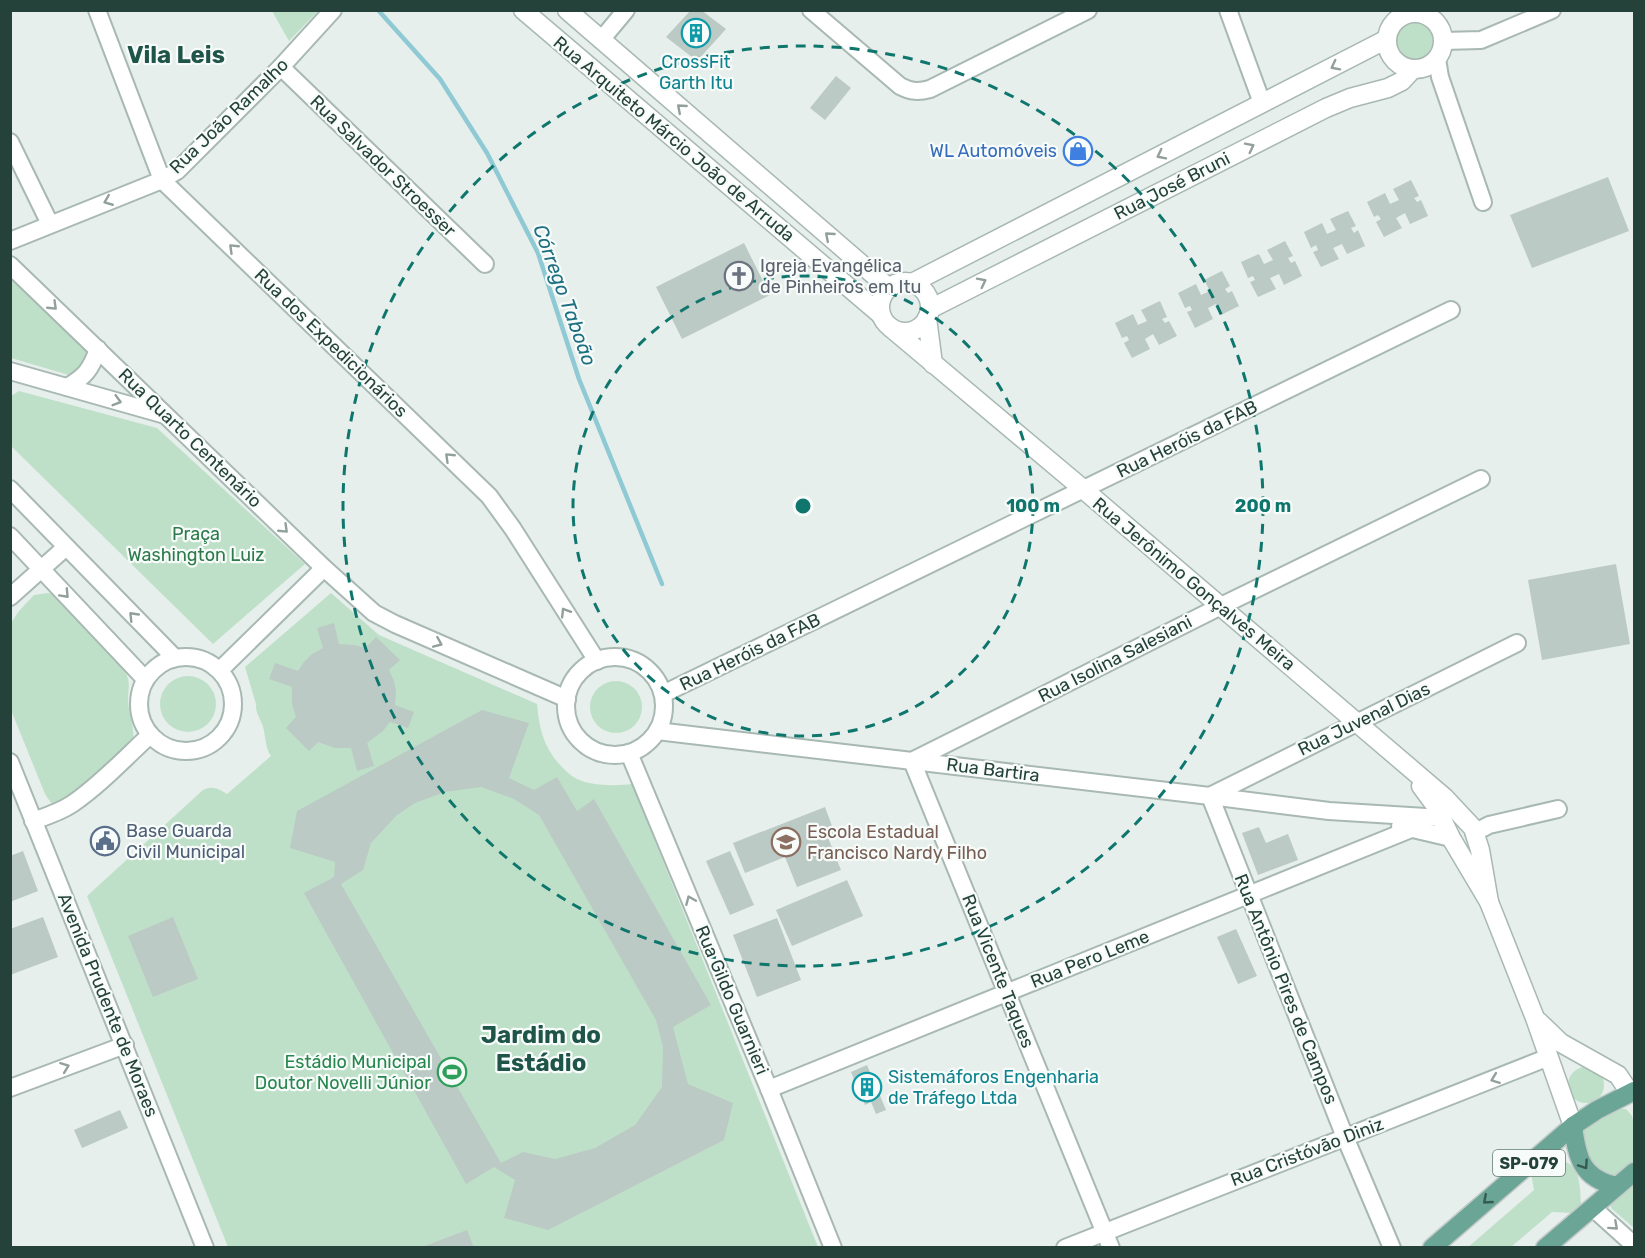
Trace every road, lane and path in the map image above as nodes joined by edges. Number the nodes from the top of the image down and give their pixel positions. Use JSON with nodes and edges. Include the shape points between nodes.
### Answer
{"nodes":[{"id":1,"x":97,"y":10,"type":"edge"},
{"id":2,"x":333,"y":10,"type":"edge"},
{"id":3,"x":523,"y":10,"type":"edge"},
{"id":4,"x":567,"y":10,"type":"edge"},
{"id":5,"x":626,"y":10,"type":"edge"},
{"id":6,"x":811,"y":10,"type":"edge"},
{"id":7,"x":1088,"y":10,"type":"edge"},
{"id":8,"x":1228,"y":10,"type":"edge"},
{"id":9,"x":1552,"y":10,"type":"edge"},
{"id":10,"x":1422,"y":12,"type":"edge"},
{"id":11,"x":1389,"y":24,"type":"edge"},
{"id":12,"x":601,"y":40,"type":"junction"},
{"id":13,"x":1443,"y":41,"type":"junction"},
{"id":14,"x":1437,"y":59,"type":"junction"},
{"id":15,"x":281,"y":67,"type":"junction"},
{"id":16,"x":1413,"y":69,"type":"junction"},
{"id":17,"x":1262,"y":103,"type":"junction"},
{"id":18,"x":10,"y":142,"type":"edge"},
{"id":19,"x":162,"y":180,"type":"junction"},
{"id":20,"x":1483,"y":202,"type":"dead end"},
{"id":21,"x":50,"y":224,"type":"junction"},
{"id":22,"x":10,"y":241,"type":"edge"},
{"id":23,"x":485,"y":264,"type":"dead end"},
{"id":24,"x":10,"y":265,"type":"edge"},
{"id":25,"x":912,"y":283,"type":"junction"},
{"id":26,"x":889,"y":288,"type":"junction"},
{"id":27,"x":1451,"y":310,"type":"dead end"},
{"id":28,"x":929,"y":314,"type":"junction"},
{"id":29,"x":885,"y":320,"type":"junction"},
{"id":30,"x":98,"y":349,"type":"junction"},
{"id":31,"x":933,"y":364,"type":"junction"},
{"id":32,"x":15,"y":374,"type":"edge"},
{"id":33,"x":67,"y":387,"type":"junction"},
{"id":34,"x":167,"y":415,"type":"junction"},
{"id":35,"x":1481,"y":479,"type":"dead end"},
{"id":36,"x":10,"y":489,"type":"edge"},
{"id":37,"x":1083,"y":489,"type":"junction"},
{"id":38,"x":10,"y":536,"type":"edge"},
{"id":39,"x":66,"y":547,"type":"junction"},
{"id":40,"x":42,"y":568,"type":"junction"},
{"id":41,"x":324,"y":568,"type":"junction"},
{"id":42,"x":10,"y":597,"type":"edge"},
{"id":43,"x":1221,"y":606,"type":"junction"},
{"id":44,"x":1517,"y":643,"type":"dead end"},
{"id":45,"x":174,"y":657,"type":"junction"},
{"id":46,"x":597,"y":661,"type":"junction"},
{"id":47,"x":220,"y":670,"type":"junction"},
{"id":48,"x":145,"y":679,"type":"junction"},
{"id":49,"x":663,"y":694,"type":"junction"},
{"id":50,"x":567,"y":699,"type":"junction"},
{"id":51,"x":1358,"y":723,"type":"junction"},
{"id":52,"x":657,"y":731,"type":"junction"},
{"id":53,"x":150,"y":735,"type":"junction"},
{"id":54,"x":629,"y":753,"type":"junction"},
{"id":55,"x":1400,"y":758,"type":"junction"},
{"id":56,"x":912,"y":761,"type":"junction"},
{"id":57,"x":10,"y":762,"type":"edge"},
{"id":58,"x":1210,"y":796,"type":"junction"},
{"id":59,"x":1558,"y":809,"type":"dead end"},
{"id":60,"x":1329,"y":811,"type":"junction"},
{"id":61,"x":1442,"y":818,"type":"junction"},
{"id":62,"x":33,"y":821,"type":"junction"},
{"id":63,"x":1477,"y":827,"type":"junction"},
{"id":64,"x":1411,"y":829,"type":"junction"},
{"id":65,"x":1451,"y":838,"type":"junction"},
{"id":66,"x":1249,"y":894,"type":"junction"},
{"id":67,"x":1489,"y":902,"type":"junction"},
{"id":68,"x":1007,"y":993,"type":"junction"},
{"id":69,"x":1535,"y":1018,"type":"junction"},
{"id":70,"x":125,"y":1045,"type":"junction"},
{"id":71,"x":1584,"y":1056,"type":"junction"},
{"id":72,"x":1549,"y":1057,"type":"junction"},
{"id":73,"x":10,"y":1088,"type":"edge"},
{"id":74,"x":769,"y":1089,"type":"junction"},
{"id":75,"x":1633,"y":1095,"type":"edge"},
{"id":76,"x":1572,"y":1126,"type":"junction"},
{"id":77,"x":1345,"y":1137,"type":"junction"},
{"id":78,"x":1635,"y":1172,"type":"edge"},
{"id":79,"x":1617,"y":1186,"type":"junction"},
{"id":80,"x":1593,"y":1208,"type":"junction"},
{"id":81,"x":1107,"y":1240,"type":"edge"},
{"id":82,"x":1635,"y":1245,"type":"edge"},
{"id":83,"x":206,"y":1248,"type":"edge"},
{"id":84,"x":833,"y":1248,"type":"edge"},
{"id":85,"x":1065,"y":1248,"type":"edge"},
{"id":86,"x":1392,"y":1248,"type":"edge"},
{"id":87,"x":1432,"y":1248,"type":"edge"},
{"id":88,"x":1545,"y":1248,"type":"edge"}],
"edges":[{"from":1,"to":19,"type":"street","name":"Rua dos Expedicionários"},
{"from":2,"to":15,"type":"street","name":"Rua João Ramalho"},
{"from":3,"to":29,"type":"street","name":"Rua Arquiteto Márcio João de Arruda"},
{"from":4,"to":12,"type":"street","name":"Rua Arquiteto Márcio João de Arruda"},
{"from":5,"to":12,"type":"street"},
{"from":6,"to":7,"type":"street","via":[[912,92],[930,89]]},
{"from":8,"to":17,"type":"street"},
{"from":9,"to":13,"type":"street","via":[[1481,40]]},
{"from":10,"to":11,"type":"street","via":[[1406,14]]},
{"from":10,"to":13,"type":"street","via":[[1438,24]]},
{"from":11,"to":16,"type":"street","via":[[1388,50],[1402,66]]},
{"from":11,"to":17,"type":"street","name":"Rua José Bruni","one_way":true},
{"from":26,"to":12,"type":"street","name":"Rua Arquiteto Márcio João de Arruda","one_way":true},
{"from":13,"to":14,"type":"street"},
{"from":14,"to":16,"type":"street"},
{"from":14,"to":20,"type":"street"},
{"from":15,"to":19,"type":"street","name":"Rua João Ramalho","via":[[177,171]]},
{"from":15,"to":23,"type":"street","name":"Rua Salvador Stroesser"},
{"from":28,"to":16,"type":"street","name":"Rua José Bruni","one_way":true,"via":[[1326,108],[1402,81]]},
{"from":17,"to":25,"type":"street","name":"Rua José Bruni","one_way":true},
{"from":18,"to":21,"type":"street"},
{"from":19,"to":21,"type":"street","name":"Rua João Ramalho","one_way":true},
{"from":46,"to":19,"type":"street","name":"Rua dos Expedicionários","one_way":true,"via":[[489,496]]},
{"from":21,"to":22,"type":"street","name":"Rua João Ramalho"},
{"from":24,"to":30,"type":"street","name":"Rua Quarto Centenário","one_way":true},
{"from":25,"to":26,"type":"street","via":[[896,283]]},
{"from":25,"to":28,"type":"street","via":[[926,293]]},
{"from":26,"to":29,"type":"street","via":[[880,304]]},
{"from":27,"to":37,"type":"street","name":"Rua Heróis da FAB"},
{"from":28,"to":29,"type":"street","via":[[922,325],[906,332],[898,331]]},
{"from":28,"to":31,"type":"street"},
{"from":29,"to":31,"type":"street","name":"Rua Jerônimo Gonçalves Meira"},
{"from":30,"to":33,"type":"street","via":[[92,366]]},
{"from":30,"to":34,"type":"street","name":"Rua Quarto Centenário"},
{"from":31,"to":37,"type":"street","name":"Rua Jerônimo Gonçalves Meira"},
{"from":32,"to":33,"type":"street"},
{"from":33,"to":34,"type":"street","one_way":true},
{"from":34,"to":41,"type":"street","name":"Rua Quarto Centenário","one_way":true},
{"from":35,"to":43,"type":"street","name":"Rua Isolina Salesiani"},
{"from":36,"to":39,"type":"street"},
{"from":37,"to":43,"type":"street","name":"Rua Jerônimo Gonçalves Meira"},
{"from":37,"to":49,"type":"street","name":"Rua Heróis da FAB"},
{"from":38,"to":40,"type":"street"},
{"from":39,"to":40,"type":"street"},
{"from":45,"to":39,"type":"street","one_way":true},
{"from":40,"to":42,"type":"street"},
{"from":40,"to":48,"type":"street","one_way":true},
{"from":41,"to":47,"type":"street"},
{"from":41,"to":50,"type":"street","name":"Rua Quarto Centenário","one_way":true,"via":[[374,613]]},
{"from":43,"to":51,"type":"street","name":"Rua Jerônimo Gonçalves Meira"},
{"from":43,"to":56,"type":"street","name":"Rua Isolina Salesiani"},
{"from":44,"to":51,"type":"street","name":"Rua Juvenal Dias"},
{"from":45,"to":47,"type":"street","via":[[191,656]]},
{"from":45,"to":48,"type":"street","via":[[158,665]]},
{"from":46,"to":49,"type":"street","via":[[620,657],[642,665]]},
{"from":46,"to":50,"type":"street","via":[[577,676]]},
{"from":47,"to":53,"type":"street","via":[[229,682],[233,712],[218,738],[191,751],[162,745]]},
{"from":48,"to":53,"type":"street","via":[[138,708]]},
{"from":49,"to":52,"type":"street","via":[[664,713]]},
{"from":50,"to":54,"type":"street","via":[[566,713],[578,738],[602,753]]},
{"from":51,"to":55,"type":"street","name":"Rua Jerônimo Gonçalves Meira"},
{"from":51,"to":58,"type":"street","name":"Rua Juvenal Dias"},
{"from":52,"to":54,"type":"street","via":[[650,741]]},
{"from":52,"to":56,"type":"street","name":"Rua Bartira"},
{"from":53,"to":62,"type":"street","via":[[83,796],[62,810]]},
{"from":74,"to":54,"type":"street","name":"Rua Gildo Guarnieri","one_way":true},
{"from":55,"to":61,"type":"street","name":"Rua Jerônimo Gonçalves Meira"},
{"from":55,"to":63,"type":"street","name":"Rua Jerônimo Gonçalves Meira"},
{"from":56,"to":58,"type":"street","name":"Rua Bartira"},
{"from":56,"to":68,"type":"street","name":"Rua Vicente Taques"},
{"from":57,"to":62,"type":"street","name":"Avenida Prudente de Moraes"},
{"from":58,"to":60,"type":"street","name":"Rua Bartira"},
{"from":58,"to":66,"type":"street","name":"Rua Antônio Pires de Campos"},
{"from":59,"to":63,"type":"street"},
{"from":60,"to":61,"type":"street","name":"Rua Bartira"},
{"from":60,"to":64,"type":"street","name":"Rua Bartira"},
{"from":61,"to":63,"type":"street"},
{"from":61,"to":65,"type":"street","name":"Rua Jerônimo Gonçalves Meira"},
{"from":62,"to":70,"type":"street","name":"Avenida Prudente de Moraes"},
{"from":63,"to":65,"type":"street","via":[[1468,838]]},
{"from":63,"to":67,"type":"street","name":"Rua Jerônimo Gonçalves Meira"},
{"from":64,"to":65,"type":"street","name":"Rua Bartira"},
{"from":64,"to":66,"type":"street","name":"Rua Pero Leme"},
{"from":65,"to":67,"type":"street","name":"Rua Jerônimo Gonçalves Meira"},
{"from":66,"to":68,"type":"street","name":"Rua Pero Leme"},
{"from":66,"to":77,"type":"street","name":"Rua Antônio Pires de Campos"},
{"from":67,"to":69,"type":"street","name":"Rua Jerônimo Gonçalves Meira"},
{"from":68,"to":74,"type":"street","name":"Rua Pero Leme"},
{"from":68,"to":81,"type":"street","name":"Rua Vicente Taques"},
{"from":69,"to":71,"type":"street","name":"Rua Jerônimo Gonçalves Meira","via":[[1561,1043]]},
{"from":69,"to":72,"type":"street","name":"Rua Jerônimo Gonçalves Meira"},
{"from":73,"to":70,"type":"street","one_way":true},
{"from":70,"to":83,"type":"street","name":"Avenida Prudente de Moraes"},
{"from":71,"to":72,"type":"street"},
{"from":71,"to":75,"type":"street","name":"Rua Jerônimo Gonçalves Meira","via":[[1618,1075]]},
{"from":72,"to":76,"type":"street","name":"Rua Jerônimo Gonçalves Meira"},
{"from":72,"to":77,"type":"street","name":"Rua Cristóvão Diniz","one_way":true},
{"from":74,"to":84,"type":"street","name":"Rua Gildo Guarnieri"},
{"from":75,"to":76,"type":"main road","number":"SP-079"},
{"from":76,"to":79,"type":"main road","one_way":true,"via":[[1585,1169],[1605,1184]]},
{"from":76,"to":87,"type":"main road","number":"SP-079","one_way":true},
{"from":77,"to":81,"type":"street","name":"Rua Cristóvão Diniz"},
{"from":77,"to":86,"type":"street","name":"Rua Antônio Pires de Campos"},
{"from":78,"to":79,"type":"main road"},
{"from":79,"to":80,"type":"main road"},
{"from":80,"to":82,"type":"street","one_way":true},
{"from":80,"to":88,"type":"main road"},
{"from":81,"to":85,"type":"street","name":"Rua Cristóvão Diniz"}]}
